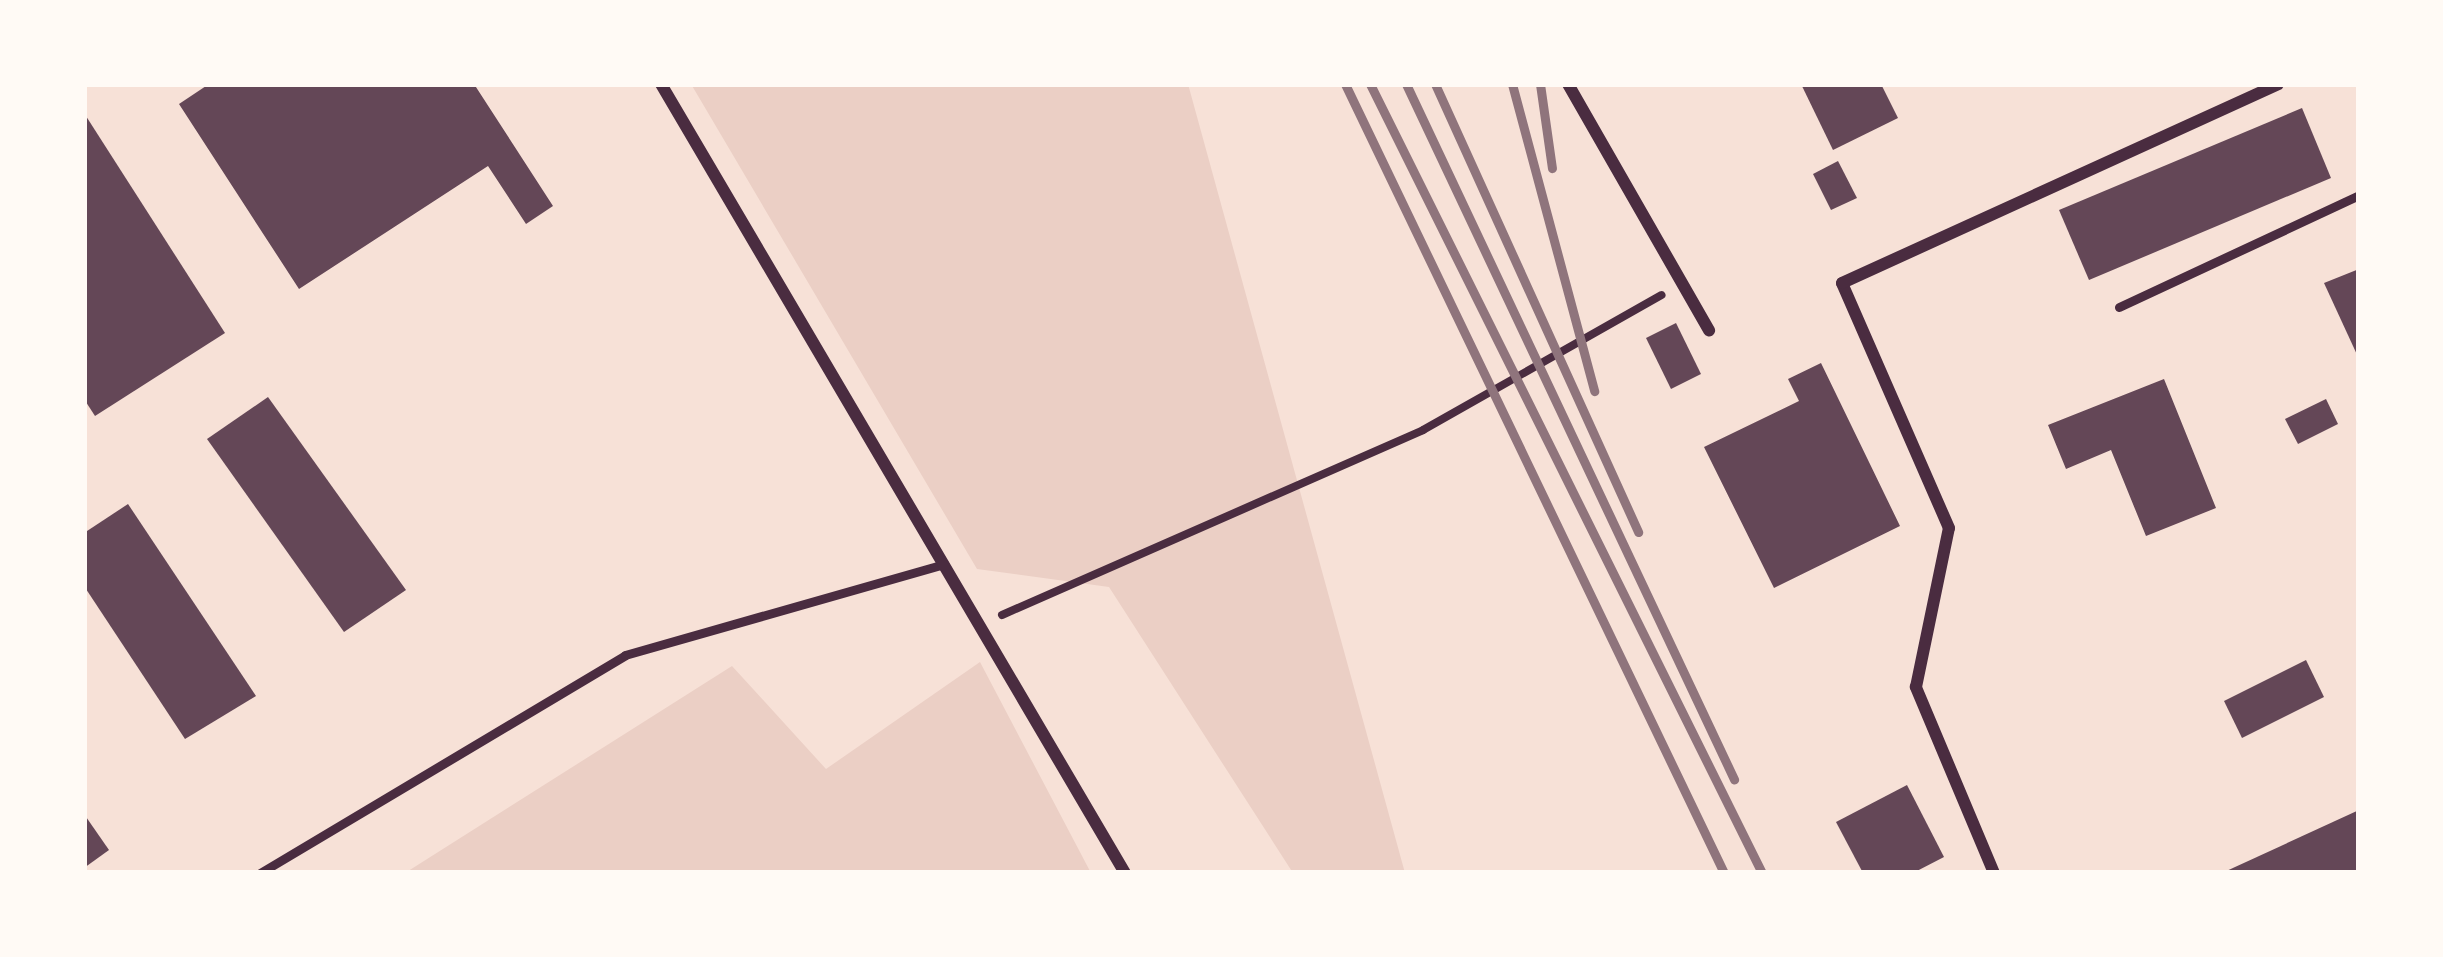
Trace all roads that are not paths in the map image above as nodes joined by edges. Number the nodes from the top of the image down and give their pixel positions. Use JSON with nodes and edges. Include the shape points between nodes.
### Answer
{"nodes":[{"id":1,"x":662,"y":84,"type":"edge"},
{"id":2,"x":1568,"y":84,"type":"edge"},
{"id":3,"x":2278,"y":84,"type":"edge"},
{"id":4,"x":2359,"y":195,"type":"edge"},
{"id":5,"x":2119,"y":307,"type":"dead end"},
{"id":6,"x":1709,"y":330,"type":"dead end"},
{"id":7,"x":945,"y":563,"type":"junction"},
{"id":8,"x":260,"y":873,"type":"edge"},
{"id":9,"x":1125,"y":873,"type":"edge"},
{"id":10,"x":1994,"y":873,"type":"edge"}],
"edges":[{"from":1,"to":7,"type":"street"},
{"from":2,"to":6,"type":"street"},
{"from":3,"to":10,"type":"street","via":[[1842,284],[1949,527],[1916,687]]},
{"from":4,"to":5,"type":"lane"},
{"from":7,"to":8,"type":"lane","via":[[625,655]]},
{"from":7,"to":9,"type":"street"}]}
